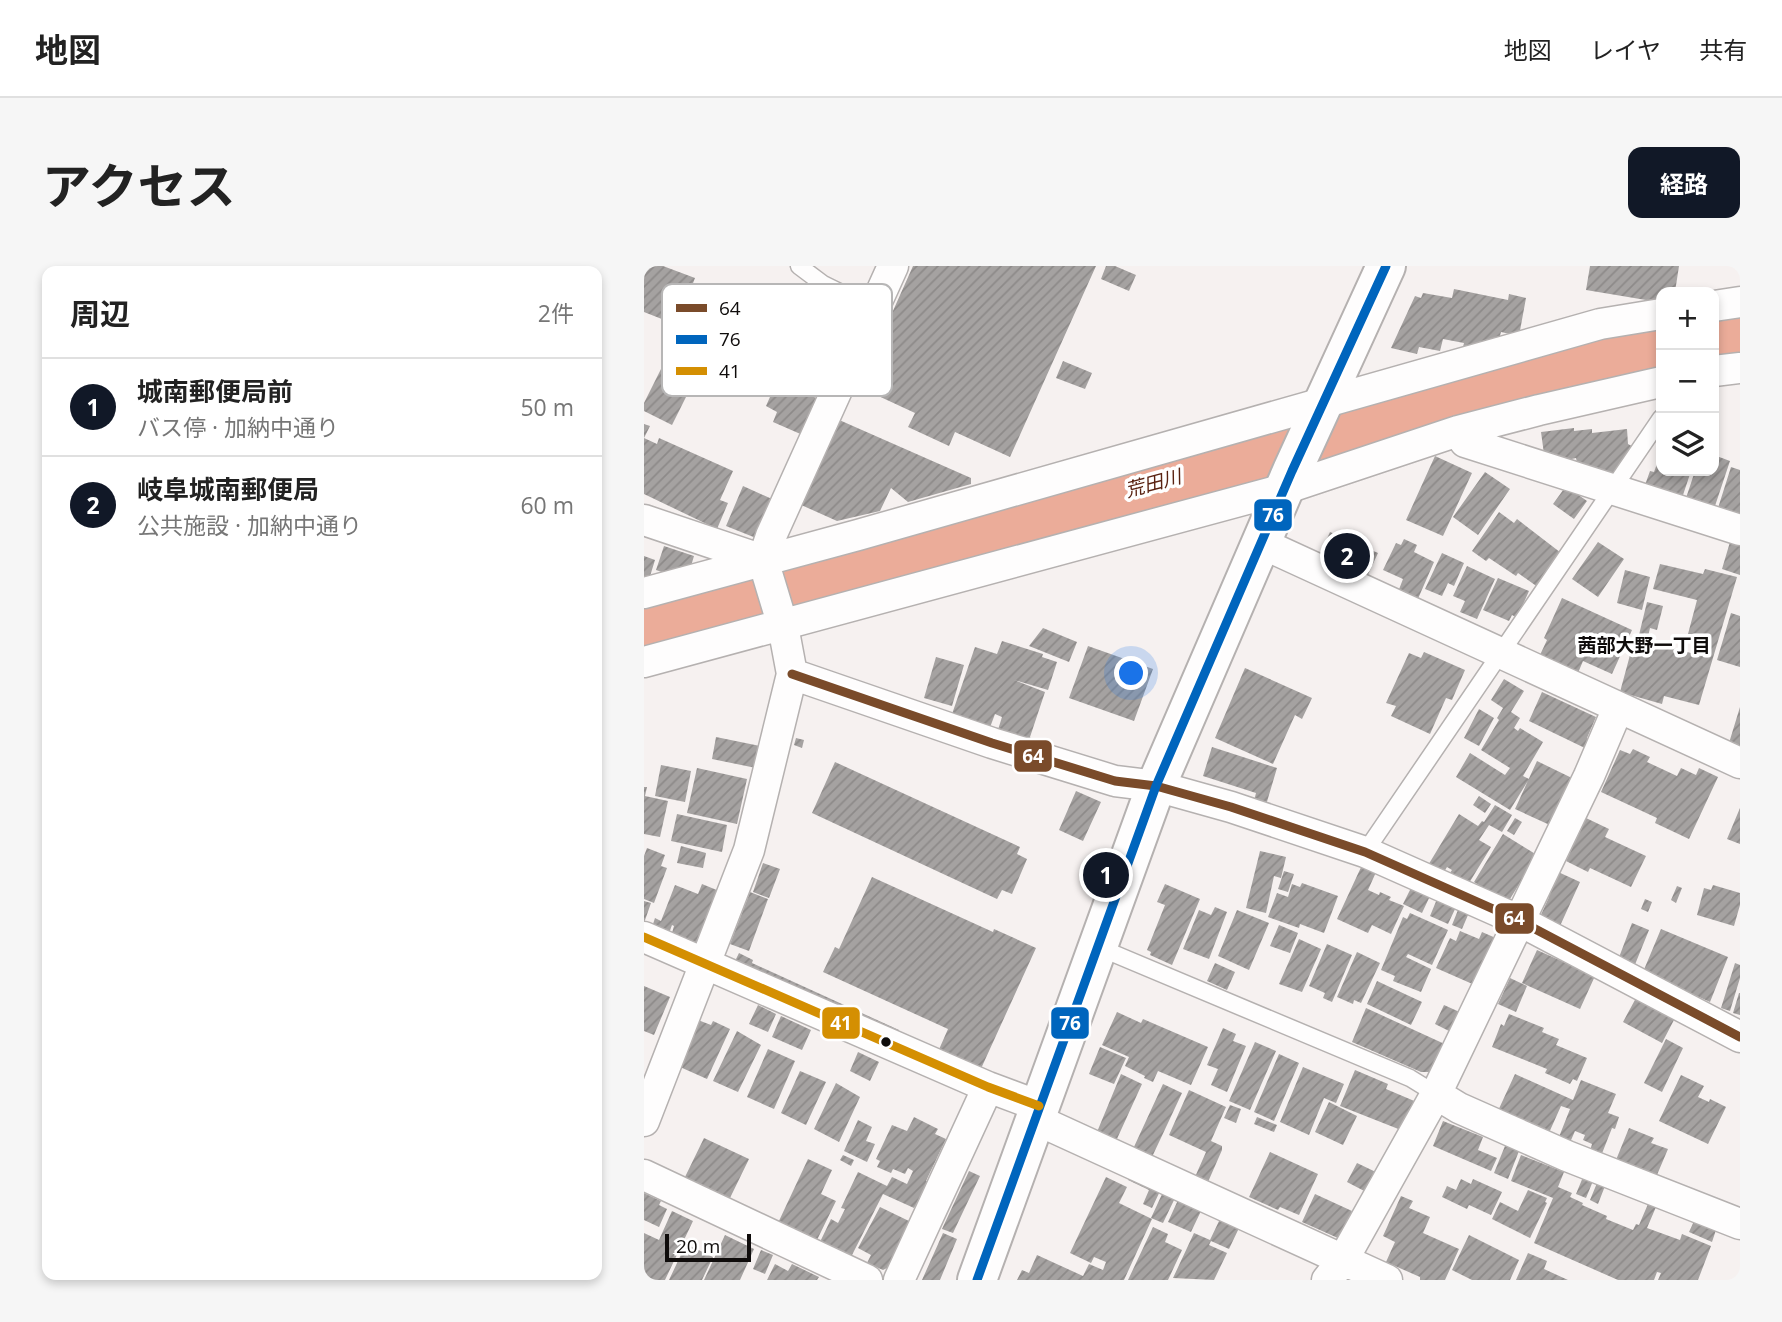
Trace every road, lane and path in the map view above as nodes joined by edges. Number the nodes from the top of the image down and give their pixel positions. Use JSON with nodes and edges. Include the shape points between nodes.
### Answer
{"nodes":[{"id":1,"x":799,"y":266,"type":"edge"},
{"id":2,"x":893,"y":266,"type":"edge"},
{"id":3,"x":1386,"y":266,"type":"edge"},
{"id":4,"x":823,"y":284,"type":"edge"},
{"id":5,"x":885,"y":284,"type":"edge"},
{"id":6,"x":1740,"y":302,"type":"edge"},
{"id":7,"x":1719,"y":305,"type":"edge"},
{"id":8,"x":1656,"y":315,"type":"edge"},
{"id":9,"x":1740,"y":368,"type":"edge"},
{"id":10,"x":1719,"y":371,"type":"edge"},
{"id":11,"x":1656,"y":383,"type":"edge"},
{"id":12,"x":835,"y":396,"type":"edge"},
{"id":13,"x":1322,"y":410,"type":"junction"},
{"id":14,"x":1656,"y":425,"type":"edge"},
{"id":15,"x":1458,"y":432,"type":"junction"},
{"id":16,"x":1288,"y":480,"type":"junction"},
{"id":17,"x":1612,"y":490,"type":"junction"},
{"id":18,"x":644,"y":520,"type":"edge"},
{"id":19,"x":1740,"y":530,"type":"edge"},
{"id":20,"x":1261,"y":543,"type":"junction"},
{"id":21,"x":765,"y":565,"type":"junction"},
{"id":22,"x":644,"y":593,"type":"edge"},
{"id":23,"x":781,"y":620,"type":"junction"},
{"id":24,"x":1502,"y":652,"type":"junction"},
{"id":25,"x":644,"y":662,"type":"edge"},
{"id":26,"x":792,"y":674,"type":"junction"},
{"id":27,"x":1618,"y":708,"type":"junction"},
{"id":28,"x":1740,"y":763,"type":"edge"},
{"id":29,"x":1156,"y":786,"type":"junction"},
{"id":30,"x":1366,"y":852,"type":"junction"},
{"id":31,"x":1518,"y":920,"type":"junction"},
{"id":32,"x":644,"y":937,"type":"edge"},
{"id":33,"x":1098,"y":947,"type":"junction"},
{"id":34,"x":706,"y":964,"type":"junction"},
{"id":35,"x":1740,"y":1037,"type":"edge"},
{"id":36,"x":988,"y":1087,"type":"junction"},
{"id":37,"x":1436,"y":1094,"type":"junction"},
{"id":38,"x":1037,"y":1112,"type":"junction"},
{"id":39,"x":644,"y":1121,"type":"edge"},
{"id":40,"x":644,"y":1175,"type":"edge"},
{"id":41,"x":1740,"y":1224,"type":"edge"},
{"id":42,"x":1335,"y":1270,"type":"edge"},
{"id":43,"x":867,"y":1280,"type":"edge"},
{"id":44,"x":899,"y":1280,"type":"edge"},
{"id":45,"x":977,"y":1280,"type":"edge"},
{"id":46,"x":1387,"y":1280,"type":"edge"}],
"edges":[{"from":1,"to":4,"type":"lane"},
{"from":2,"to":5,"type":"street"},
{"from":3,"to":13,"type":"highway"},
{"from":6,"to":7,"type":"street"},
{"from":8,"to":13,"type":"street","via":[[1600,324]]},
{"from":9,"to":10,"type":"street"},
{"from":11,"to":15,"type":"street"},
{"from":12,"to":21,"type":"street","via":[[771,536]]},
{"from":13,"to":16,"type":"highway"},
{"from":13,"to":21,"type":"street"},
{"from":14,"to":17,"type":"lane"},
{"from":15,"to":16,"type":"street"},
{"from":15,"to":17,"type":"street","via":[[1465,442]]},
{"from":16,"to":20,"type":"highway"},
{"from":16,"to":23,"type":"street"},
{"from":17,"to":19,"type":"street"},
{"from":17,"to":24,"type":"lane"},
{"from":18,"to":21,"type":"street"},
{"from":20,"to":24,"type":"street"},
{"from":20,"to":29,"type":"highway"},
{"from":21,"to":22,"type":"street"},
{"from":21,"to":23,"type":"street"},
{"from":23,"to":25,"type":"street"},
{"from":23,"to":26,"type":"street"},
{"from":24,"to":27,"type":"street"},
{"from":24,"to":30,"type":"lane"},
{"from":26,"to":29,"type":"street","via":[[1115,781]]},
{"from":26,"to":34,"type":"street","via":[[749,850]]},
{"from":27,"to":28,"type":"street"},
{"from":27,"to":31,"type":"street"},
{"from":29,"to":30,"type":"street"},
{"from":29,"to":33,"type":"highway"},
{"from":30,"to":31,"type":"street"},
{"from":31,"to":35,"type":"street"},
{"from":31,"to":37,"type":"street"},
{"from":32,"to":34,"type":"street"},
{"from":33,"to":37,"type":"lane","via":[[1410,1078]]},
{"from":33,"to":38,"type":"highway"},
{"from":34,"to":36,"type":"street"},
{"from":34,"to":39,"type":"street"},
{"from":36,"to":38,"type":"street"},
{"from":36,"to":44,"type":"street"},
{"from":37,"to":41,"type":"street","via":[[1567,1156]]},
{"from":37,"to":42,"type":"street"},
{"from":38,"to":42,"type":"street"},
{"from":38,"to":45,"type":"highway"},
{"from":40,"to":43,"type":"street"},
{"from":42,"to":46,"type":"street"}]}
